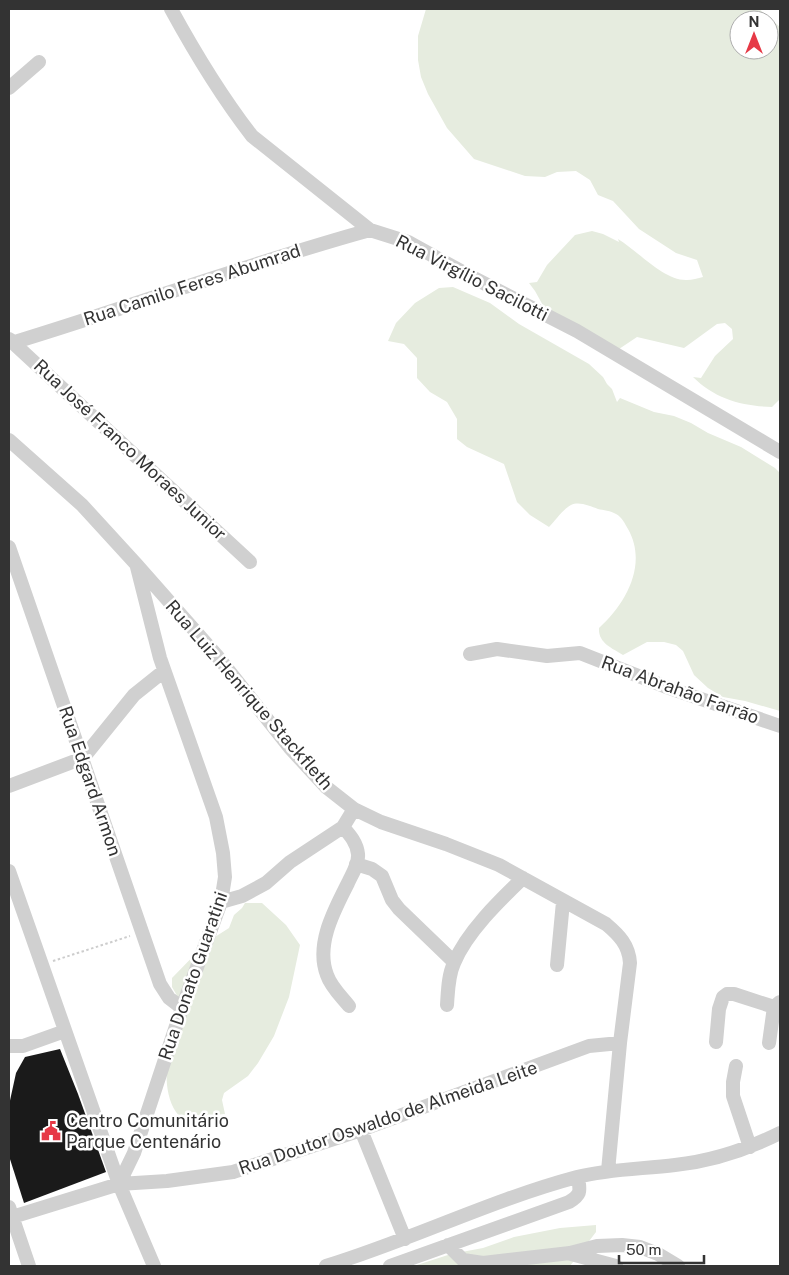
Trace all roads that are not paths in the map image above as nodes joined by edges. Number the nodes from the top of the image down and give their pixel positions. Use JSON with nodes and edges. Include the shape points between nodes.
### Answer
{"nodes":[{"id":1,"x":171,"y":9,"type":"edge"},
{"id":2,"x":39,"y":62,"type":"dead end"},
{"id":3,"x":9,"y":88,"type":"edge"},
{"id":4,"x":370,"y":230,"type":"junction"},
{"id":5,"x":12,"y":341,"type":"edge"},
{"id":6,"x":9,"y":440,"type":"edge"},
{"id":7,"x":780,"y":452,"type":"edge"},
{"id":8,"x":9,"y":547,"type":"edge"},
{"id":9,"x":250,"y":562,"type":"dead end"},
{"id":10,"x":136,"y":564,"type":"junction"},
{"id":11,"x":470,"y":654,"type":"dead end"},
{"id":12,"x":164,"y":671,"type":"junction"},
{"id":13,"x":780,"y":726,"type":"edge"},
{"id":14,"x":83,"y":758,"type":"junction"},
{"id":15,"x":9,"y":786,"type":"edge"},
{"id":16,"x":354,"y":809,"type":"junction"},
{"id":17,"x":343,"y":827,"type":"junction"},
{"id":18,"x":356,"y":864,"type":"junction"},
{"id":19,"x":9,"y":871,"type":"edge"},
{"id":20,"x":523,"y":878,"type":"junction"},
{"id":21,"x":221,"y":902,"type":"junction"},
{"id":22,"x":563,"y":902,"type":"junction"},
{"id":23,"x":454,"y":962,"type":"junction"},
{"id":24,"x":557,"y":965,"type":"dead end"},
{"id":25,"x":777,"y":1004,"type":"edge"},
{"id":26,"x":447,"y":1005,"type":"dead end"},
{"id":27,"x":349,"y":1006,"type":"dead end"},
{"id":28,"x":182,"y":1008,"type":"junction"},
{"id":29,"x":65,"y":1031,"type":"junction"},
{"id":30,"x":716,"y":1042,"type":"dead end"},
{"id":31,"x":620,"y":1043,"type":"junction"},
{"id":32,"x":769,"y":1043,"type":"dead end"},
{"id":33,"x":16,"y":1046,"type":"edge"},
{"id":34,"x":9,"y":1058,"type":"edge"},
{"id":35,"x":736,"y":1066,"type":"dead end"},
{"id":36,"x":361,"y":1130,"type":"junction"},
{"id":37,"x":780,"y":1134,"type":"edge"},
{"id":38,"x":750,"y":1147,"type":"junction"},
{"id":39,"x":608,"y":1171,"type":"junction"},
{"id":40,"x":578,"y":1177,"type":"junction"},
{"id":41,"x":119,"y":1184,"type":"junction"},
{"id":42,"x":10,"y":1214,"type":"edge"},
{"id":43,"x":405,"y":1239,"type":"junction"},
{"id":44,"x":448,"y":1245,"type":"junction"},
{"id":45,"x":570,"y":1254,"type":"junction"},
{"id":46,"x":357,"y":1262,"type":"edge"},
{"id":47,"x":29,"y":1266,"type":"edge"},
{"id":48,"x":154,"y":1266,"type":"edge"},
{"id":49,"x":326,"y":1266,"type":"edge"},
{"id":50,"x":390,"y":1266,"type":"edge"},
{"id":51,"x":616,"y":1266,"type":"edge"},
{"id":52,"x":678,"y":1266,"type":"edge"}],
"edges":[{"from":1,"to":4,"type":"street","name":"Rua Virgílio Sacilotti","via":[[196,54],[252,136]]},
{"from":2,"to":3,"type":"street"},
{"from":4,"to":5,"type":"street","name":"Rua Camilo Feres Abumrad"},
{"from":4,"to":7,"type":"street","name":"Rua Virgílio Sacilotti","via":[[408,242],[577,331]]},
{"from":5,"to":9,"type":"street","name":"Rua José Franco Moraes Junior"},
{"from":6,"to":10,"type":"street","name":"Rua Luiz Henrique Stackfleth","via":[[82,504]]},
{"from":8,"to":14,"type":"street","name":"Rua Edgard Armon"},
{"from":10,"to":12,"type":"street","name":"Rua Donato Guaratini"},
{"from":10,"to":16,"type":"street","name":"Rua Luiz Henrique Stackfleth","via":[[218,657],[290,748],[326,787]]},
{"from":11,"to":13,"type":"street","name":"Rua Abrahão Farrão","via":[[497,649],[547,656],[580,653],[668,688]]},
{"from":12,"to":14,"type":"street","via":[[134,696]]},
{"from":12,"to":21,"type":"street","name":"Rua Donato Guaratini","via":[[216,817],[225,877]]},
{"from":14,"to":15,"type":"street"},
{"from":14,"to":28,"type":"street","name":"Rua Edgard Armon","via":[[160,984],[169,998]]},
{"from":16,"to":17,"type":"street"},
{"from":16,"to":20,"type":"street","name":"Rua Luiz Henrique Stackfleth","via":[[380,822],[476,856]]},
{"from":17,"to":18,"type":"street","via":[[357,848]]},
{"from":17,"to":21,"type":"street","via":[[266,882],[242,896]]},
{"from":18,"to":23,"type":"street","via":[[382,876],[399,909]]},
{"from":18,"to":27,"type":"street","via":[[326,932],[324,956],[328,978]]},
{"from":19,"to":29,"type":"street"},
{"from":20,"to":22,"type":"street","name":"Rua Luiz Henrique Stackfleth"},
{"from":20,"to":23,"type":"street","via":[[485,916]]},
{"from":21,"to":28,"type":"street","name":"Rua Donato Guaratini"},
{"from":22,"to":24,"type":"street"},
{"from":22,"to":31,"type":"street","name":"Rua Luiz Henrique Stackfleth","via":[[606,924],[625,943],[630,963]]},
{"from":23,"to":26,"type":"street"},
{"from":25,"to":30,"type":"street","via":[[734,994],[723,996]]},
{"from":25,"to":32,"type":"street"},
{"from":28,"to":41,"type":"street","name":"Rua Donato Guaratini","via":[[134,1152]]},
{"from":29,"to":33,"type":"street"},
{"from":29,"to":41,"type":"street"},
{"from":31,"to":36,"type":"street","name":"Rua Doutor Oswaldo de Almeida Leite","via":[[590,1046]]},
{"from":31,"to":39,"type":"street"},
{"from":33,"to":34,"type":"street"},
{"from":35,"to":38,"type":"street","via":[[732,1096]]},
{"from":36,"to":41,"type":"street","name":"Rua Doutor Oswaldo de Almeida Leite","via":[[233,1172]]},
{"from":36,"to":43,"type":"street"},
{"from":37,"to":38,"type":"street"},
{"from":38,"to":39,"type":"street","via":[[710,1160]]},
{"from":39,"to":40,"type":"street"},
{"from":40,"to":43,"type":"street"},
{"from":40,"to":44,"type":"street","via":[[580,1190],[577,1197],[569,1202]]},
{"from":41,"to":42,"type":"street","name":"Rua Doutor Oswaldo de Almeida Leite"},
{"from":41,"to":48,"type":"street"},
{"from":42,"to":47,"type":"street"},
{"from":43,"to":46,"type":"street"},
{"from":44,"to":45,"type":"street","via":[[463,1260],[483,1263]]},
{"from":44,"to":50,"type":"street"},
{"from":45,"to":51,"type":"street"},
{"from":45,"to":52,"type":"street","via":[[597,1246],[622,1245],[640,1247]]},
{"from":46,"to":49,"type":"street"}]}
